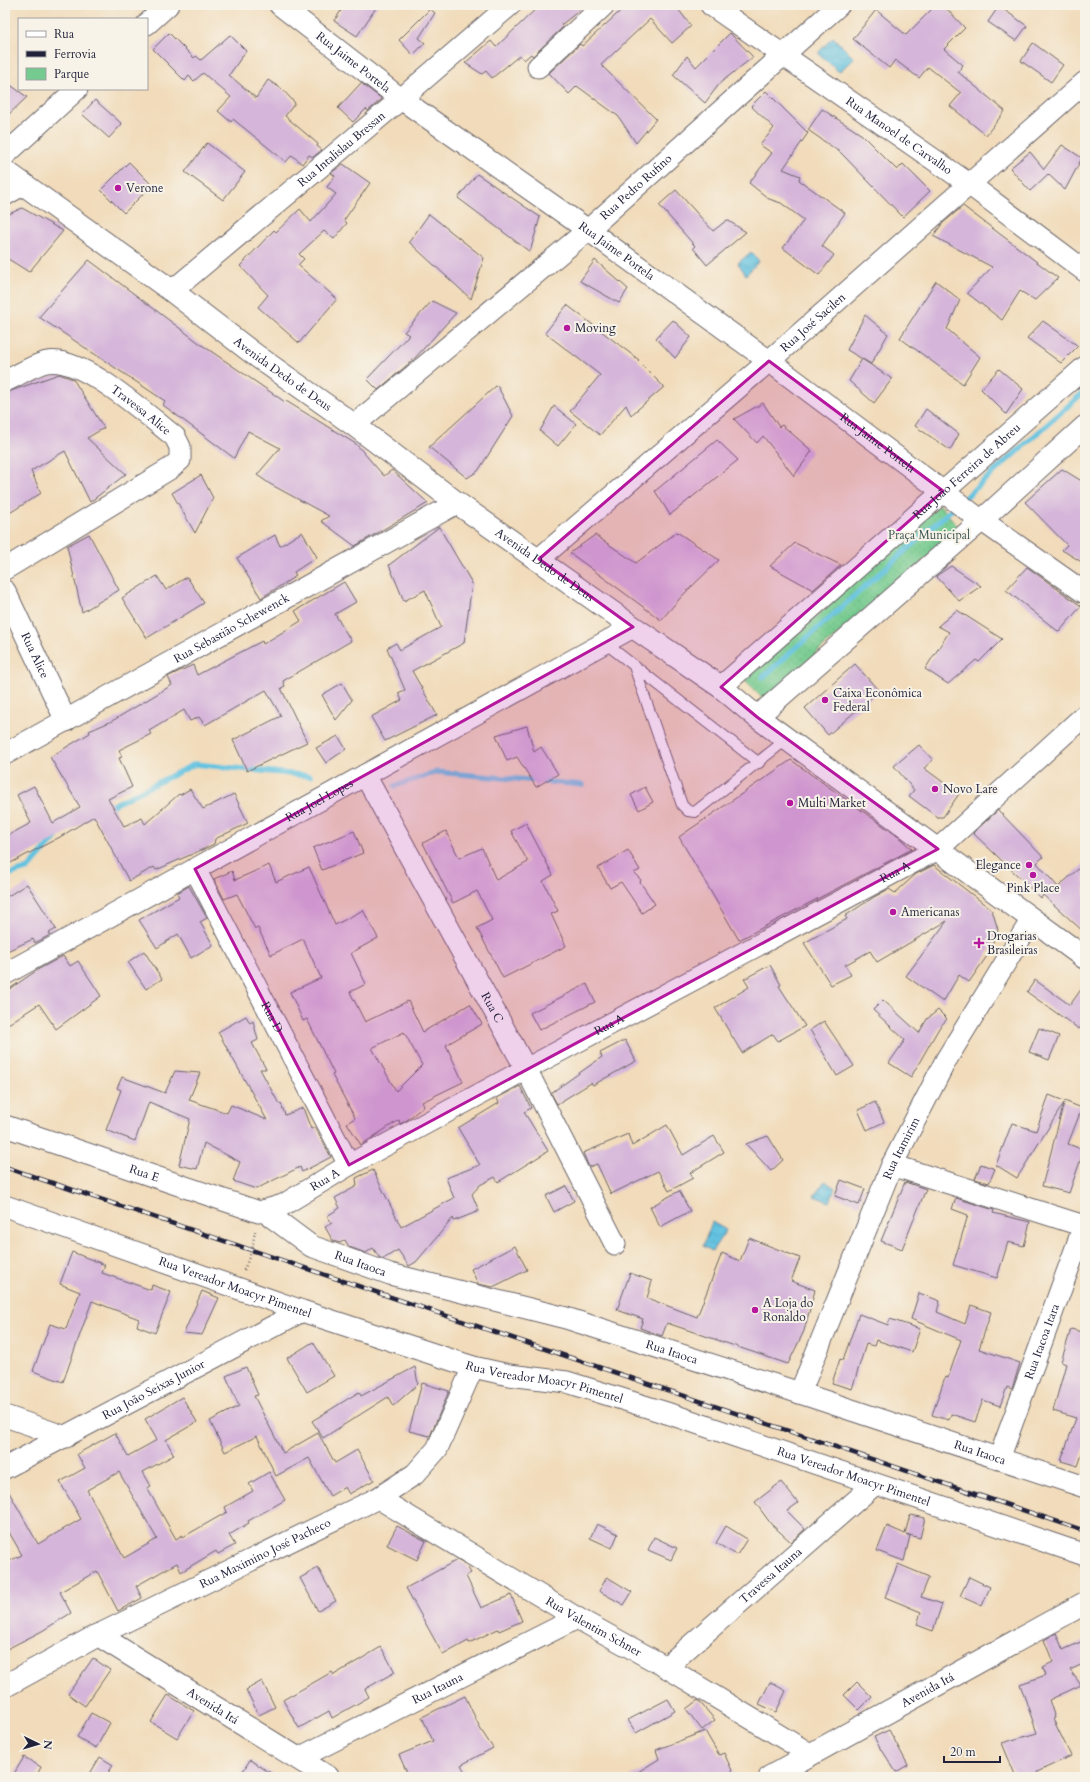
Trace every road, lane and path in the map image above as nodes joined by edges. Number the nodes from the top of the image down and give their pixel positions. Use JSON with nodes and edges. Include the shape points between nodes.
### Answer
{"nodes":[{"id":1,"x":168,"y":5,"type":"edge"},
{"id":2,"x":280,"y":5,"type":"edge"},
{"id":3,"x":510,"y":5,"type":"edge"},
{"id":4,"x":604,"y":5,"type":"edge"},
{"id":5,"x":711,"y":5,"type":"edge"},
{"id":6,"x":839,"y":5,"type":"edge"},
{"id":7,"x":148,"y":23,"type":"edge"},
{"id":8,"x":783,"y":56,"type":"junction"},
{"id":9,"x":538,"y":67,"type":"dead end"},
{"id":10,"x":1085,"y":82,"type":"edge"},
{"id":11,"x":76,"y":90,"type":"edge"},
{"id":12,"x":401,"y":99,"type":"junction"},
{"id":13,"x":5,"y":155,"type":"edge"},
{"id":14,"x":5,"y":171,"type":"edge"},
{"id":15,"x":24,"y":184,"type":"junction"},
{"id":16,"x":969,"y":184,"type":"junction"},
{"id":17,"x":5,"y":195,"type":"edge"},
{"id":18,"x":588,"y":230,"type":"junction"},
{"id":19,"x":1085,"y":271,"type":"edge"},
{"id":20,"x":172,"y":291,"type":"junction"},
{"id":21,"x":769,"y":362,"type":"junction"},
{"id":22,"x":1085,"y":367,"type":"edge"},
{"id":23,"x":5,"y":381,"type":"edge"},
{"id":24,"x":354,"y":425,"type":"junction"},
{"id":25,"x":1085,"y":426,"type":"edge"},
{"id":26,"x":948,"y":494,"type":"junction"},
{"id":27,"x":457,"y":503,"type":"junction"},
{"id":28,"x":978,"y":518,"type":"junction"},
{"id":29,"x":539,"y":559,"type":"junction"},
{"id":30,"x":5,"y":569,"type":"edge"},
{"id":31,"x":5,"y":591,"type":"edge"},
{"id":32,"x":1085,"y":593,"type":"edge"},
{"id":33,"x":634,"y":627,"type":"junction"},
{"id":34,"x":604,"y":643,"type":"junction"},
{"id":35,"x":634,"y":666,"type":"junction"},
{"id":36,"x":721,"y":687,"type":"junction"},
{"id":37,"x":1085,"y":715,"type":"edge"},
{"id":38,"x":757,"y":717,"type":"junction"},
{"id":39,"x":66,"y":721,"type":"junction"},
{"id":40,"x":788,"y":739,"type":"junction"},
{"id":41,"x":5,"y":754,"type":"edge"},
{"id":42,"x":759,"y":763,"type":"junction"},
{"id":43,"x":365,"y":775,"type":"junction"},
{"id":44,"x":938,"y":849,"type":"junction"},
{"id":45,"x":195,"y":869,"type":"junction"},
{"id":46,"x":1032,"y":919,"type":"junction"},
{"id":47,"x":1085,"y":958,"type":"edge"},
{"id":48,"x":5,"y":974,"type":"edge"},
{"id":49,"x":526,"y":1069,"type":"junction"},
{"id":50,"x":5,"y":1126,"type":"edge"},
{"id":51,"x":349,"y":1165,"type":"junction"},
{"id":52,"x":892,"y":1165,"type":"junction"},
{"id":53,"x":5,"y":1206,"type":"edge"},
{"id":54,"x":268,"y":1209,"type":"junction"},
{"id":55,"x":1084,"y":1225,"type":"edge"},
{"id":56,"x":614,"y":1244,"type":"dead end"},
{"id":57,"x":236,"y":1288,"type":"junction"},
{"id":58,"x":302,"y":1311,"type":"junction"},
{"id":59,"x":473,"y":1367,"type":"junction"},
{"id":60,"x":800,"y":1392,"type":"junction"},
{"id":61,"x":5,"y":1416,"type":"edge"},
{"id":62,"x":66,"y":1437,"type":"junction"},
{"id":63,"x":999,"y":1459,"type":"junction"},
{"id":64,"x":5,"y":1468,"type":"edge"},
{"id":65,"x":875,"y":1484,"type":"junction"},
{"id":66,"x":1085,"y":1487,"type":"edge"},
{"id":67,"x":378,"y":1498,"type":"junction"},
{"id":68,"x":1085,"y":1555,"type":"edge"},
{"id":69,"x":1085,"y":1602,"type":"edge"},
{"id":70,"x":577,"y":1618,"type":"junction"},
{"id":71,"x":98,"y":1635,"type":"junction"},
{"id":72,"x":666,"y":1667,"type":"junction"},
{"id":73,"x":5,"y":1686,"type":"edge"},
{"id":74,"x":810,"y":1754,"type":"junction"},
{"id":75,"x":298,"y":1758,"type":"junction"},
{"id":76,"x":328,"y":1777,"type":"edge"},
{"id":77,"x":770,"y":1777,"type":"edge"}],
"edges":[{"from":1,"to":7,"type":"street"},
{"from":2,"to":12,"type":"street","name":"Rua Jaime Portela"},
{"from":3,"to":12,"type":"street","name":"Rua Intalislau Bressan"},
{"from":4,"to":9,"type":"street"},
{"from":5,"to":8,"type":"street","name":"Rua Manoel de Carvalho"},
{"from":6,"to":8,"type":"street","name":"Rua Pedro Rufino"},
{"from":8,"to":16,"type":"street","name":"Rua Manoel de Carvalho"},
{"from":8,"to":18,"type":"street","name":"Rua Pedro Rufino"},
{"from":10,"to":16,"type":"street","name":"Rua José Sacilen"},
{"from":11,"to":13,"type":"street"},
{"from":12,"to":18,"type":"street","name":"Rua Jaime Portela"},
{"from":12,"to":20,"type":"street","name":"Rua Intalislau Bressan"},
{"from":14,"to":15,"type":"main road","name":"Avenida Dedo de Deus"},
{"from":15,"to":17,"type":"street"},
{"from":15,"to":20,"type":"main road","name":"Avenida Dedo de Deus"},
{"from":16,"to":19,"type":"street","name":"Rua Manoel de Carvalho"},
{"from":16,"to":21,"type":"street","name":"Rua José Sacilen"},
{"from":18,"to":21,"type":"street","name":"Rua Jaime Portela"},
{"from":18,"to":24,"type":"street","name":"Rua Pedro Rufino"},
{"from":20,"to":24,"type":"main road","name":"Avenida Dedo de Deus","via":[[254,354]]},
{"from":21,"to":26,"type":"street","name":"Rua Jaime Portela"},
{"from":21,"to":29,"type":"street","name":"Rua José Sacilen"},
{"from":22,"to":26,"type":"street","name":"Rua João Ferreira de Abreu"},
{"from":23,"to":30,"type":"street","name":"Travessa Alice","via":[[46,362],[62,362],[78,367],[112,388],[175,437],[180,447],[180,460],[171,468]]},
{"from":24,"to":27,"type":"main road","name":"Avenida Dedo de Deus"},
{"from":25,"to":28,"type":"street"},
{"from":26,"to":28,"type":"street","name":"Rua Jaime Portela"},
{"from":26,"to":36,"type":"street","name":"Rua João Ferreira de Abreu"},
{"from":27,"to":29,"type":"main road","name":"Avenida Dedo de Deus"},
{"from":27,"to":39,"type":"street","name":"Rua Sebastião Schewenck"},
{"from":28,"to":32,"type":"street","name":"Rua Jaime Portela"},
{"from":28,"to":38,"type":"street"},
{"from":29,"to":33,"type":"main road","name":"Avenida Dedo de Deus"},
{"from":31,"to":39,"type":"street","name":"Rua Alice"},
{"from":33,"to":34,"type":"street","name":"Rua Joel Lopes"},
{"from":33,"to":36,"type":"main road","name":"Avenida Dedo de Deus"},
{"from":34,"to":35,"type":"lane"},
{"from":34,"to":43,"type":"street","name":"Rua Joel Lopes"},
{"from":35,"to":42,"type":"lane"},
{"from":35,"to":42,"type":"lane","via":[[682,804],[688,811],[694,812]]},
{"from":36,"to":38,"type":"main road","name":"Avenida Dedo de Deus"},
{"from":37,"to":44,"type":"street","name":"Rua A"},
{"from":38,"to":40,"type":"main road","name":"Avenida Dedo de Deus"},
{"from":39,"to":41,"type":"street","name":"Rua Sebastião Schewenck"},
{"from":40,"to":42,"type":"lane"},
{"from":40,"to":44,"type":"main road","name":"Avenida Dedo de Deus"},
{"from":43,"to":45,"type":"street","name":"Rua Joel Lopes"},
{"from":43,"to":49,"type":"street","name":"Rua C"},
{"from":44,"to":46,"type":"main road","name":"Avenida Dedo de Deus"},
{"from":44,"to":49,"type":"street","name":"Rua A"},
{"from":45,"to":48,"type":"street","name":"Rua Joel Lopes"},
{"from":45,"to":51,"type":"street","name":"Rua D"},
{"from":46,"to":47,"type":"main road","name":"Avenida Dedo de Deus"},
{"from":46,"to":52,"type":"street","name":"Rua Itamirim","via":[[946,1060]]},
{"from":49,"to":51,"type":"street","name":"Rua A"},
{"from":49,"to":56,"type":"street","name":"Rua C"},
{"from":50,"to":54,"type":"street","name":"Rua E"},
{"from":51,"to":54,"type":"street","name":"Rua A"},
{"from":52,"to":55,"type":"street"},
{"from":52,"to":60,"type":"street","name":"Rua Itamirim"},
{"from":53,"to":57,"type":"street","name":"Rua Vereador Moacyr Pimentel"},
{"from":54,"to":57,"type":"path"},
{"from":54,"to":60,"type":"street","name":"Rua Itaoca","via":[[311,1246],[390,1274],[566,1318]]},
{"from":55,"to":63,"type":"street","name":"Rua Itacoa Itara"},
{"from":57,"to":58,"type":"street","name":"Rua Vereador Moacyr Pimentel"},
{"from":58,"to":59,"type":"street","name":"Rua Vereador Moacyr Pimentel"},
{"from":58,"to":62,"type":"street","name":"Rua João Seixas Junior"},
{"from":59,"to":65,"type":"street","name":"Rua Vereador Moacyr Pimentel","via":[[509,1376],[567,1382]]},
{"from":59,"to":67,"type":"street","name":"Rua Maximino José Pacheco","via":[[437,1449],[415,1474]]},
{"from":60,"to":63,"type":"street","name":"Rua Itaoca"},
{"from":61,"to":62,"type":"street"},
{"from":62,"to":64,"type":"street","name":"Rua João Seixas Junior"},
{"from":63,"to":66,"type":"street","name":"Rua Itaoca"},
{"from":65,"to":68,"type":"street","name":"Rua Vereador Moacyr Pimentel"},
{"from":65,"to":72,"type":"street","name":"Travessa Itauna"},
{"from":67,"to":70,"type":"street","name":"Rua Valentim Schner"},
{"from":67,"to":71,"type":"street","name":"Rua Maximino José Pacheco"},
{"from":69,"to":74,"type":"main road","name":"Avenida Itá"},
{"from":70,"to":72,"type":"street","name":"Rua Valentim Schner"},
{"from":70,"to":75,"type":"street","name":"Rua Itauna"},
{"from":71,"to":73,"type":"main road","name":"Rua Maximino José Pacheco"},
{"from":71,"to":75,"type":"main road","name":"Avenida Itá"},
{"from":72,"to":74,"type":"street","name":"Rua Valentim Schner"},
{"from":74,"to":77,"type":"main road","name":"Avenida Itá"},
{"from":75,"to":76,"type":"main road","name":"Avenida Itá"}]}
